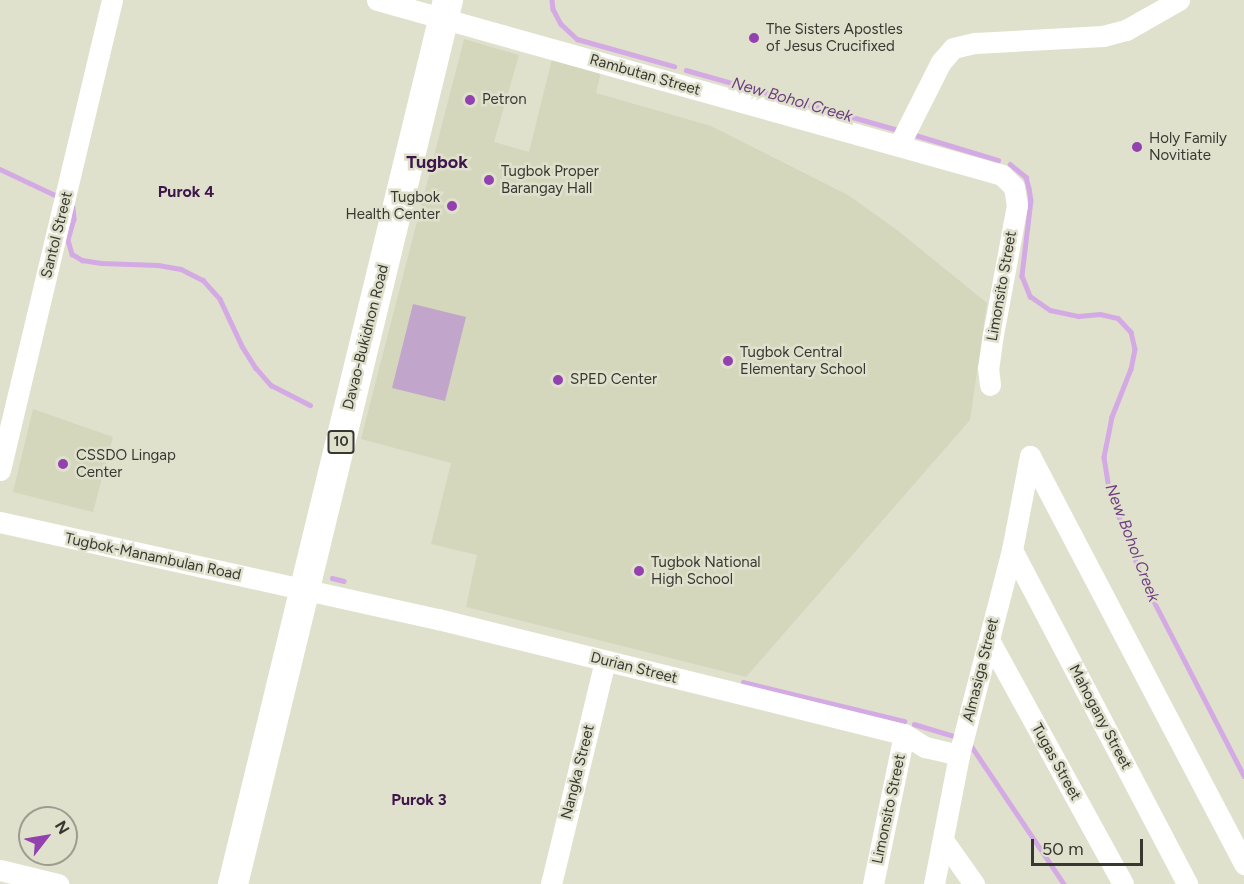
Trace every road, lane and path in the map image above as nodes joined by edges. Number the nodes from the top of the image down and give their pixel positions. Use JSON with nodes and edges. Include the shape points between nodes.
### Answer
{"nodes":[{"id":1,"x":110,"y":0,"type":"edge"},
{"id":2,"x":376,"y":0,"type":"edge"},
{"id":3,"x":1179,"y":0,"type":"edge"},
{"id":4,"x":446,"y":9,"type":"edge"},
{"id":5,"x":899,"y":145,"type":"junction"},
{"id":6,"x":1014,"y":187,"type":"joint"},
{"id":7,"x":990,"y":385,"type":"dead end"},
{"id":8,"x":0,"y":470,"type":"edge"},
{"id":9,"x":0,"y":522,"type":"edge"},
{"id":10,"x":1012,"y":550,"type":"junction"},
{"id":11,"x":305,"y":590,"type":"junction"},
{"id":12,"x":989,"y":640,"type":"junction"},
{"id":13,"x":605,"y":660,"type":"junction"},
{"id":14,"x":904,"y":734,"type":"junction"},
{"id":15,"x":959,"y":755,"type":"junction"},
{"id":16,"x":943,"y":840,"type":"junction"},
{"id":17,"x":1244,"y":864,"type":"edge"},
{"id":18,"x":0,"y":870,"type":"edge"},
{"id":19,"x":58,"y":884,"type":"edge"},
{"id":20,"x":233,"y":884,"type":"edge"},
{"id":21,"x":551,"y":884,"type":"edge"},
{"id":22,"x":873,"y":884,"type":"edge"},
{"id":23,"x":934,"y":884,"type":"edge"},
{"id":24,"x":974,"y":884,"type":"edge"},
{"id":25,"x":1123,"y":884,"type":"edge"},
{"id":26,"x":1187,"y":884,"type":"edge"}],
"edges":[{"from":1,"to":8,"type":"street","name":"Santol Street"},
{"from":2,"to":4,"type":"street","name":"Rambutan Street"},
{"from":3,"to":5,"type":"street","via":[[1126,30],[1103,36],[975,43],[953,48],[941,62]]},
{"from":4,"to":5,"type":"street","name":"Rambutan Street"},
{"from":4,"to":11,"type":"highway","name":"Davao-Bukidnon Road","number":"10"},
{"from":5,"to":6,"type":"street","name":"Rambutan Street","via":[[992,171]]},
{"from":6,"to":7,"type":"street","name":"Limonsito Street","via":[[1017,205],[990,356]]},
{"from":9,"to":11,"type":"street","name":"Tugbok-Manambulan Road"},
{"from":10,"to":12,"type":"street","name":"Almasiga Street"},
{"from":10,"to":17,"type":"street","name":"Almasiga Street","via":[[1030,456]]},
{"from":10,"to":26,"type":"street","name":"Mahogany Street"},
{"from":11,"to":13,"type":"street","name":"Durian Street"},
{"from":11,"to":20,"type":"highway","name":"Davao-Bukidnon Road","number":"10"},
{"from":12,"to":15,"type":"street","name":"Almasiga Street"},
{"from":12,"to":25,"type":"street","name":"Tugas Street"},
{"from":13,"to":14,"type":"street","name":"Durian Street"},
{"from":13,"to":21,"type":"street","name":"Nangka Street"},
{"from":14,"to":15,"type":"street","name":"Durian Street","via":[[934,750]]},
{"from":14,"to":22,"type":"street","name":"Limonsito Street"},
{"from":15,"to":16,"type":"street","name":"Almasiga Street"},
{"from":16,"to":23,"type":"street","name":"Almasiga Street"},
{"from":16,"to":24,"type":"street"},
{"from":18,"to":19,"type":"street"}]}
